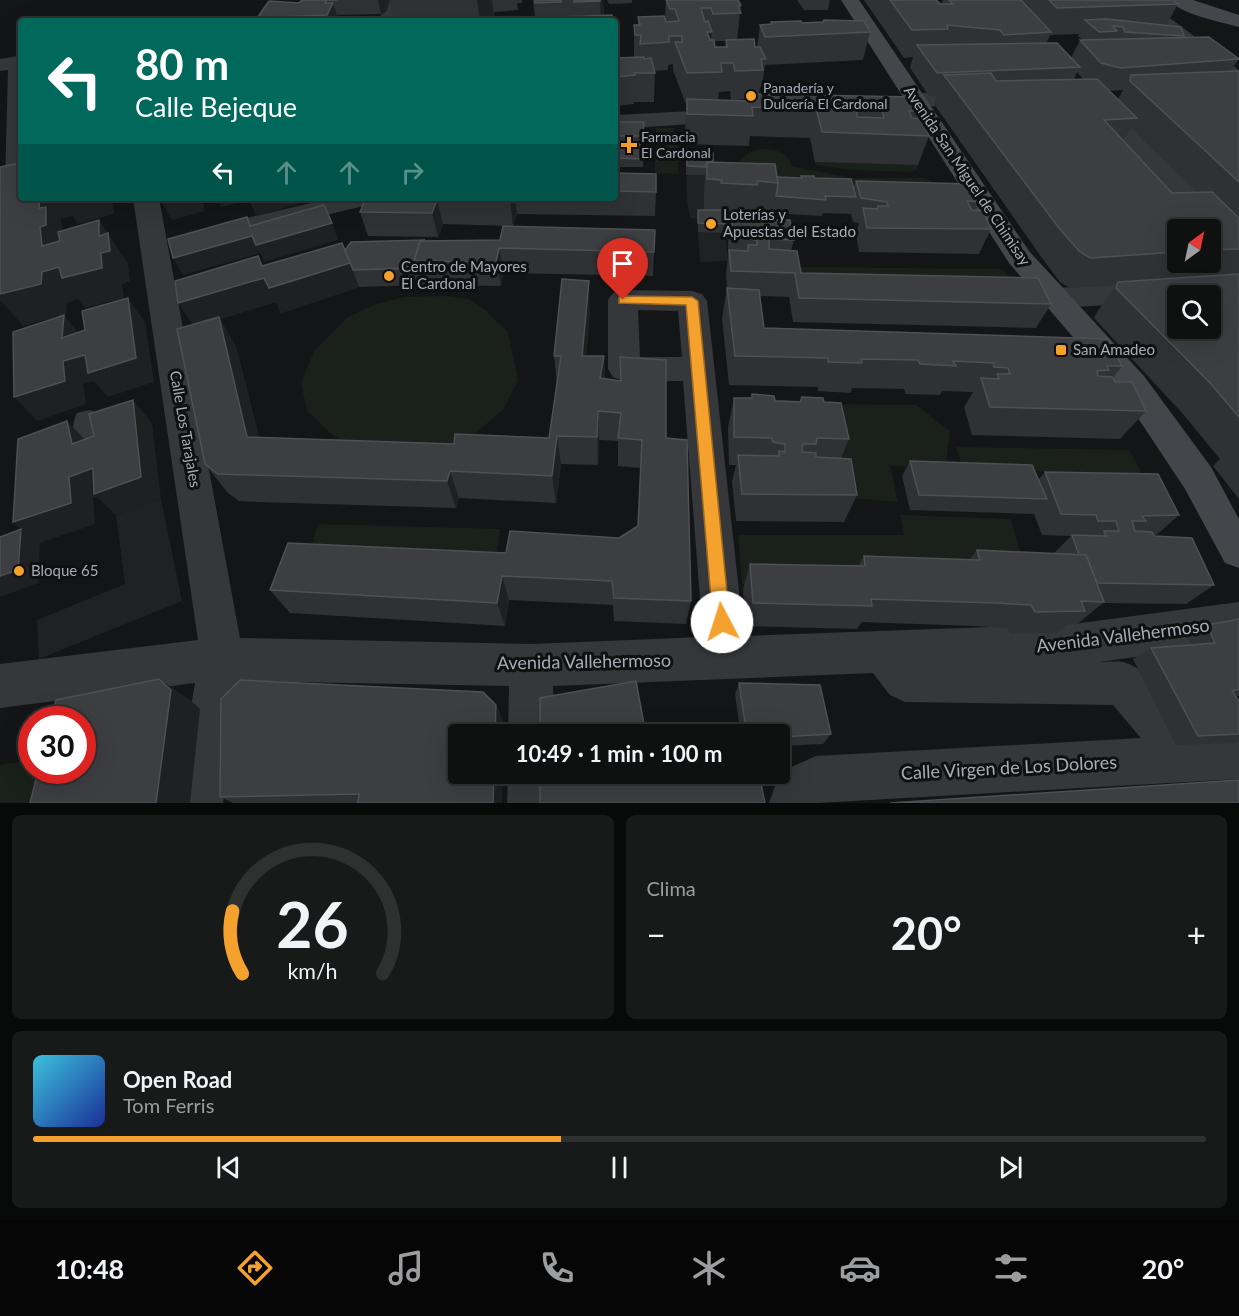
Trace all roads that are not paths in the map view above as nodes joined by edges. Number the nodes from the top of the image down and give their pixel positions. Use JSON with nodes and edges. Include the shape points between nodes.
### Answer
{"nodes":[{"id":1,"x":396,"y":0,"type":"edge"},
{"id":2,"x":850,"y":0,"type":"edge"},
{"id":3,"x":1134,"y":0,"type":"edge"},
{"id":4,"x":1178,"y":0,"type":"edge"},
{"id":5,"x":1203,"y":11,"type":"junction"},
{"id":6,"x":390,"y":18,"type":"edge"},
{"id":7,"x":1239,"y":21,"type":"edge"},
{"id":8,"x":1190,"y":43,"type":"junction"},
{"id":9,"x":0,"y":65,"type":"edge"},
{"id":10,"x":1239,"y":83,"type":"edge"},
{"id":11,"x":1239,"y":88,"type":"edge"},
{"id":12,"x":1216,"y":89,"type":"edge"},
{"id":13,"x":1113,"y":95,"type":"edge"},
{"id":14,"x":997,"y":98,"type":"edge"},
{"id":15,"x":911,"y":106,"type":"junction"},
{"id":16,"x":748,"y":116,"type":"edge"},
{"id":17,"x":618,"y":122,"type":"edge"},
{"id":18,"x":13,"y":184,"type":"edge"},
{"id":19,"x":147,"y":201,"type":"edge"},
{"id":20,"x":354,"y":201,"type":"edge"},
{"id":21,"x":250,"y":225,"type":"edge"},
{"id":22,"x":1239,"y":248,"type":"edge"},
{"id":23,"x":1239,"y":288,"type":"edge"},
{"id":24,"x":1055,"y":298,"type":"junction"},
{"id":25,"x":698,"y":369,"type":"dead end"},
{"id":26,"x":1239,"y":551,"type":"edge"},
{"id":27,"x":1239,"y":622,"type":"edge"},
{"id":28,"x":883,"y":652,"type":"junction"},
{"id":29,"x":726,"y":657,"type":"junction"},
{"id":30,"x":220,"y":659,"type":"junction"},
{"id":31,"x":531,"y":665,"type":"junction"},
{"id":32,"x":0,"y":686,"type":"edge"},
{"id":33,"x":531,"y":724,"type":"edge"},
{"id":34,"x":1239,"y":756,"type":"edge"},
{"id":35,"x":1176,"y":759,"type":"junction"},
{"id":36,"x":531,"y":784,"type":"edge"},
{"id":37,"x":199,"y":803,"type":"edge"},
{"id":38,"x":531,"y":803,"type":"edge"},
{"id":39,"x":793,"y":803,"type":"edge"}],
"edges":[{"from":1,"to":6,"type":"street"},
{"from":2,"to":15,"type":"street","name":"Avenida San Miguel de Chimisay"},
{"from":3,"to":8,"type":"street"},
{"from":4,"to":5,"type":"street"},
{"from":5,"to":7,"type":"street"},
{"from":5,"to":8,"type":"street"},
{"from":8,"to":10,"type":"street"},
{"from":9,"to":18,"type":"street","via":[[18,62]]},
{"from":11,"to":12,"type":"street"},
{"from":13,"to":22,"type":"street","via":[[1083,94]]},
{"from":14,"to":15,"type":"street"},
{"from":15,"to":24,"type":"street","name":"Avenida San Miguel de Chimisay","via":[[1019,257]]},
{"from":16,"to":17,"type":"street"},
{"from":19,"to":30,"type":"street","name":"Calle Los Tarajales","via":[[219,632]]},
{"from":20,"to":21,"type":"street"},
{"from":23,"to":24,"type":"street"},
{"from":24,"to":26,"type":"street","name":"Avenida San Miguel de Chimisay","via":[[1133,385],[1198,478]]},
{"from":25,"to":29,"type":"street"},
{"from":27,"to":28,"type":"street","name":"Avenida Vallehermoso","via":[[1073,645]]},
{"from":28,"to":29,"type":"street","name":"Avenida Vallehermoso"},
{"from":28,"to":35,"type":"street","via":[[905,680],[1123,684],[1154,718]]},
{"from":29,"to":31,"type":"street","name":"Avenida Vallehermoso"},
{"from":30,"to":31,"type":"street","name":"Avenida Vallehermoso"},
{"from":30,"to":32,"type":"street","name":"Avenida Vallehermoso"},
{"from":30,"to":37,"type":"street","name":"Calle Los Tarajales"},
{"from":31,"to":33,"type":"street"},
{"from":34,"to":35,"type":"street","name":"Calle Virgen de Los Dolores"},
{"from":35,"to":39,"type":"street","name":"Calle Virgen de Los Dolores","via":[[816,779],[796,789]]},
{"from":36,"to":38,"type":"street"}]}
